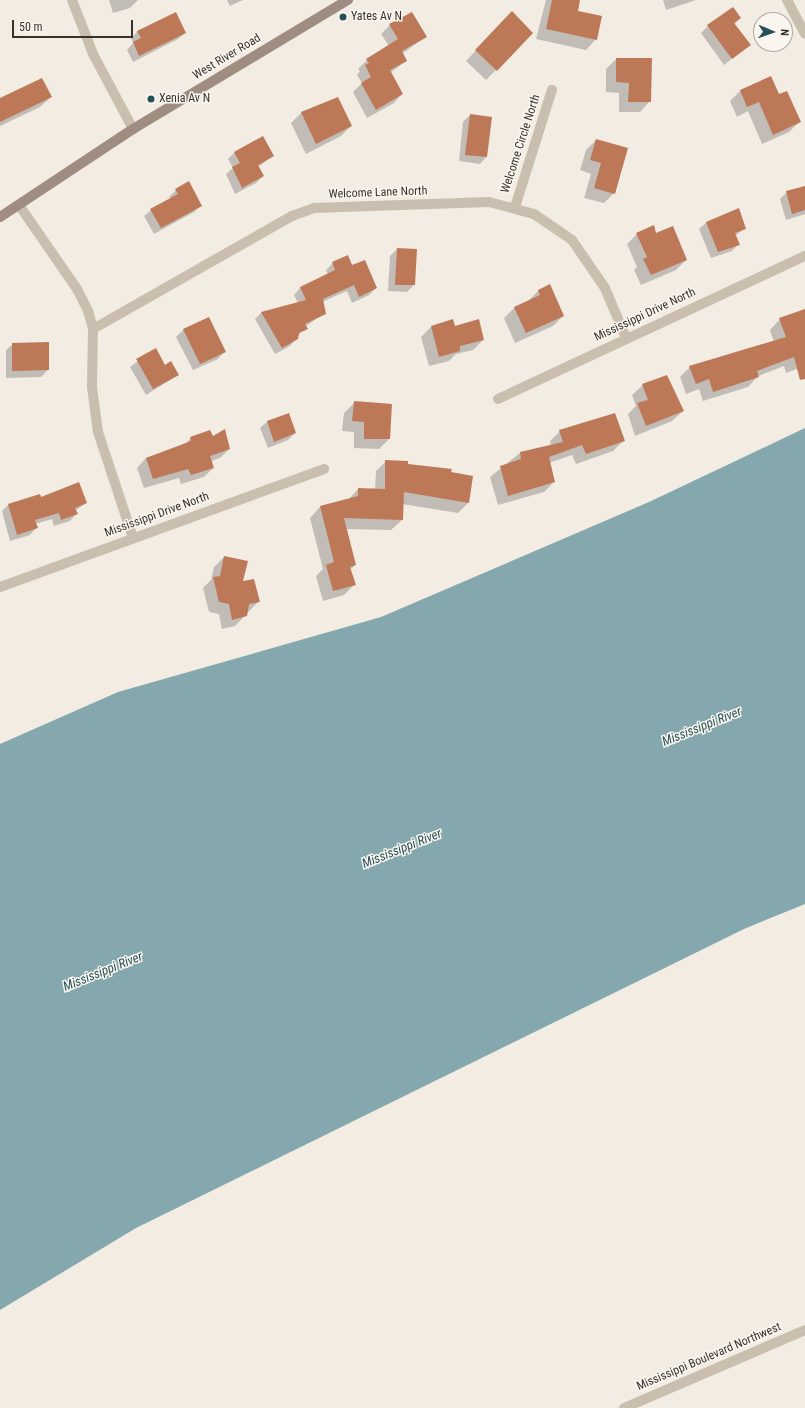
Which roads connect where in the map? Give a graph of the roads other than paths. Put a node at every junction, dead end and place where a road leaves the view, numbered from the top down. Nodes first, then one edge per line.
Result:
1 (72, 0) edge
2 (348, 0) edge
3 (786, 0) edge
4 (805, 34) edge
5 (552, 90) dead end
6 (133, 129) junction
7 (19, 205) junction
8 (515, 207) junction
9 (0, 217) edge
10 (805, 256) edge
11 (93, 328) junction
12 (626, 338) junction
13 (498, 399) dead end
14 (324, 469) dead end
15 (133, 538) junction
16 (0, 588) edge
17 (805, 1330) edge
18 (624, 1408) edge

1 - 6 street
2 - 6 main road, West River Road
3 - 4 street
5 - 8 street, Welcome Circle North
6 - 7 main road, West River Road
7 - 9 main road, West River Road
7 - 11 street
8 - 11 street, Welcome Lane North
8 - 12 street, Welcome Lane North
10 - 12 street, Mississippi Drive North
11 - 15 street
12 - 13 street, Mississippi Drive North
14 - 15 street, Mississippi Drive North
15 - 16 street, Mississippi Drive North
17 - 18 street, Mississippi Boulevard Northwest

